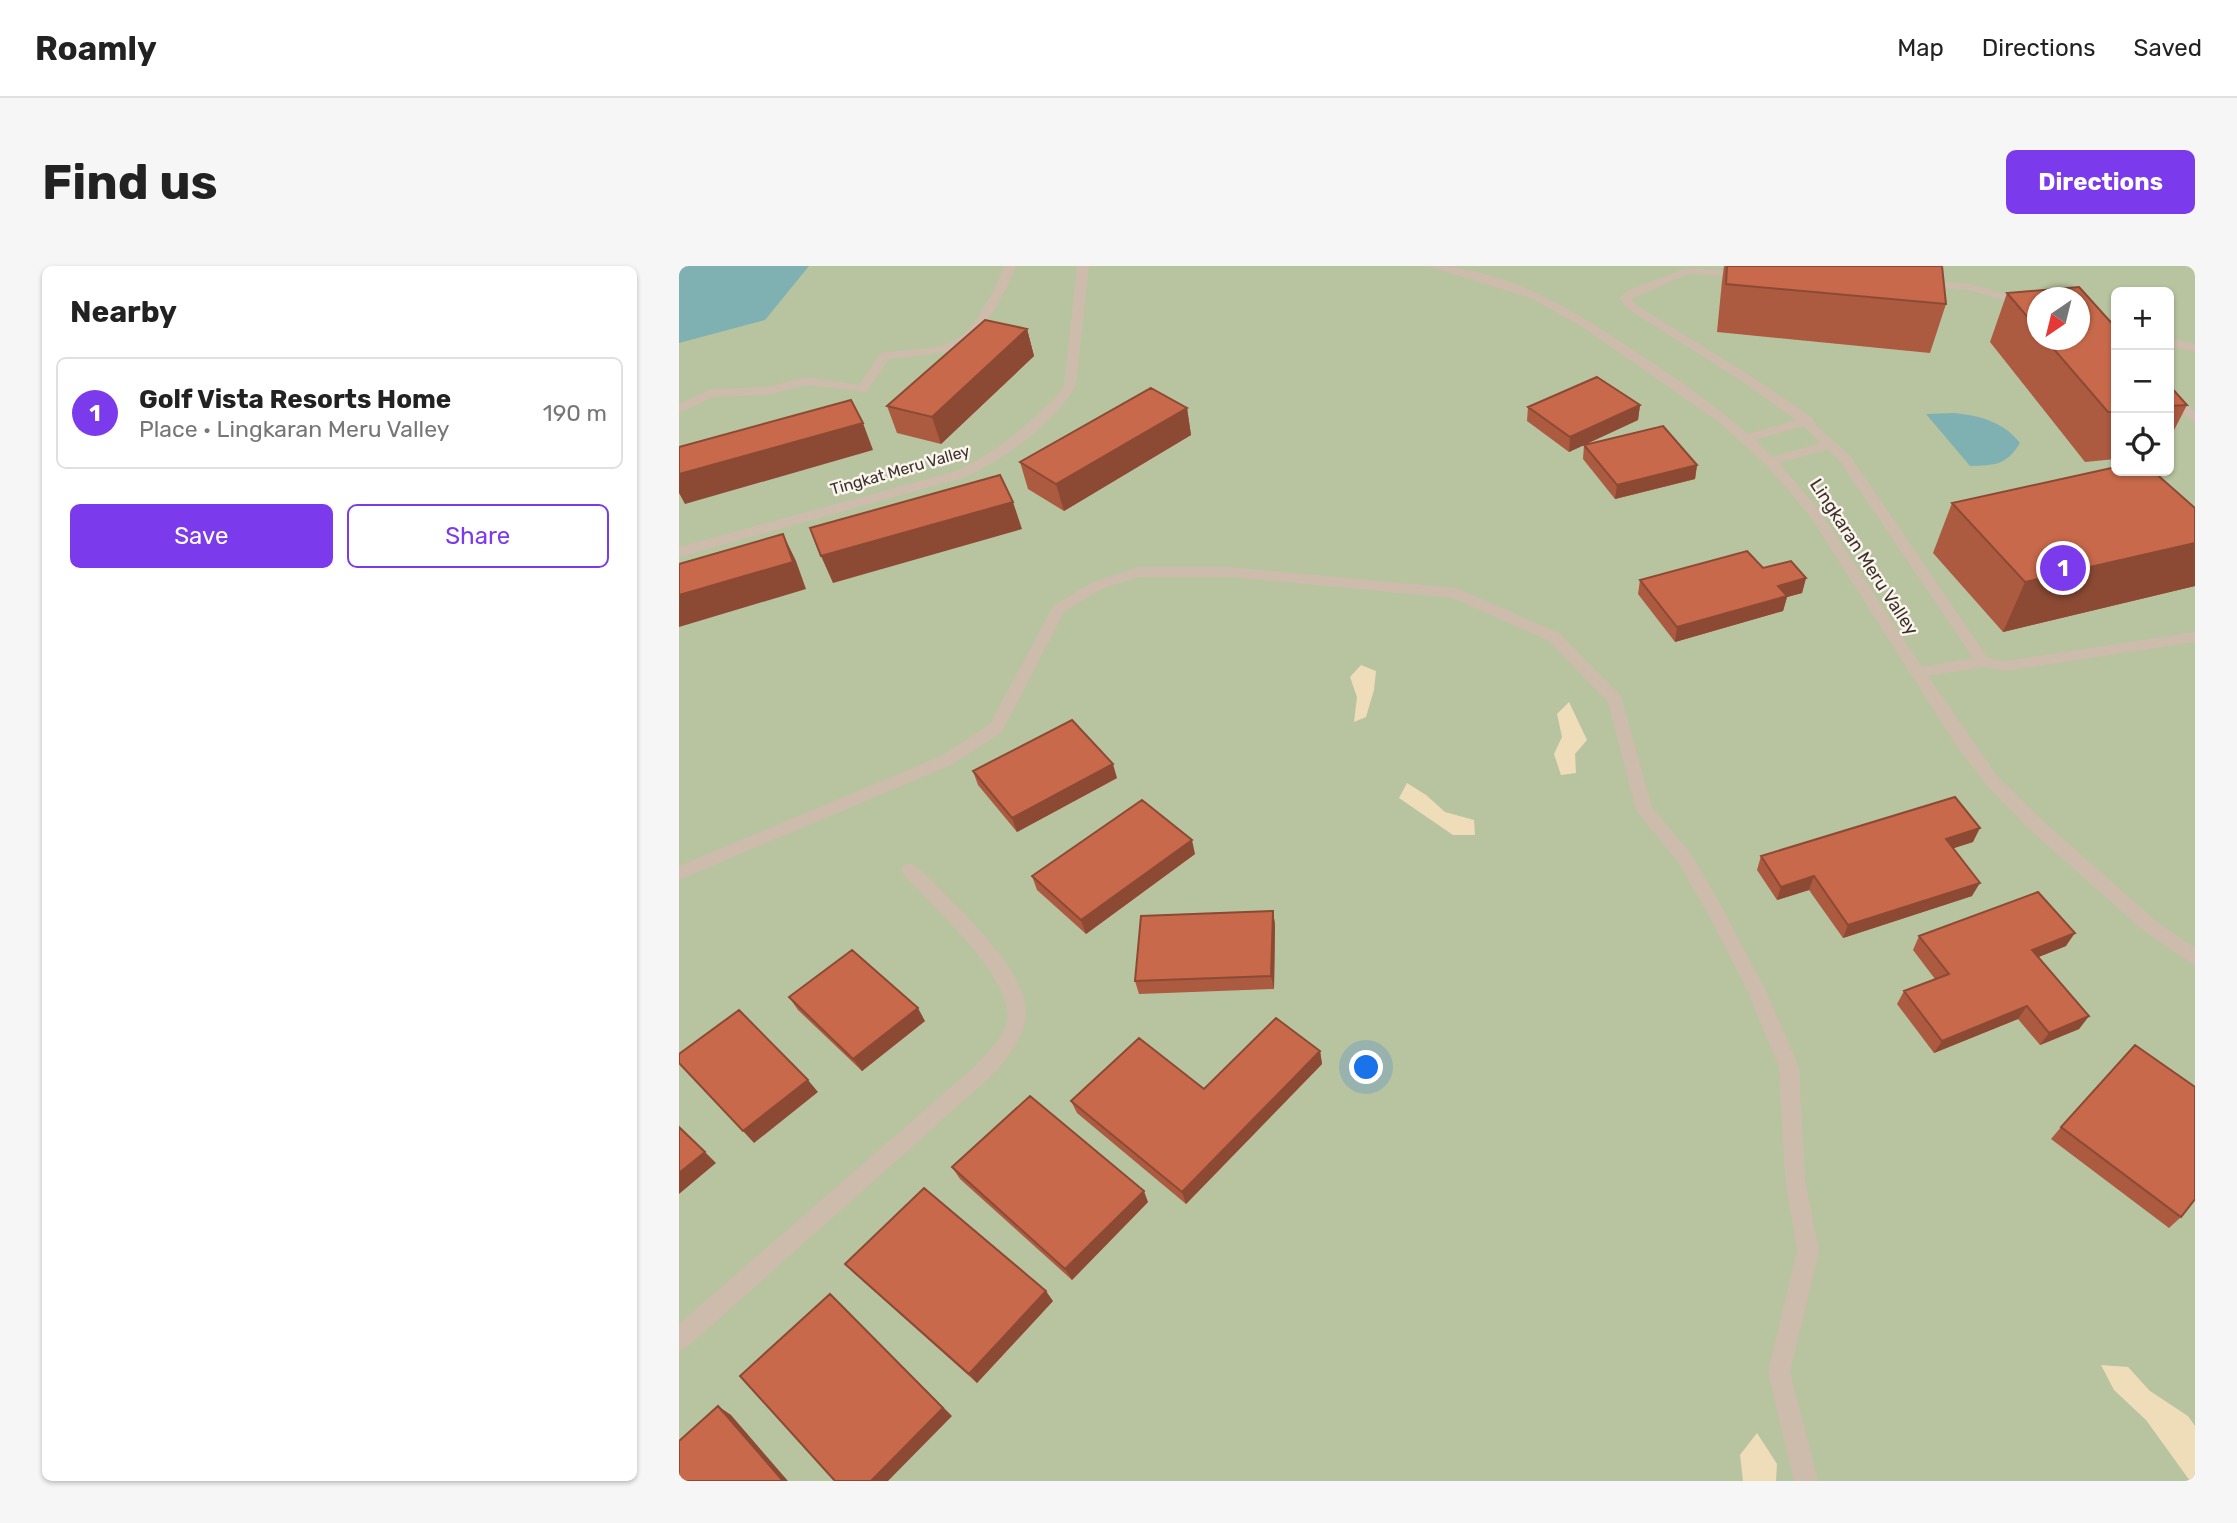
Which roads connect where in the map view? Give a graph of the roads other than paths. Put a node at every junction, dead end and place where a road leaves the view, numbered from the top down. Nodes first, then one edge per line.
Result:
1 (1010, 266) edge
2 (1083, 266) edge
3 (1433, 266) edge
4 (1755, 274) edge
5 (1902, 283) edge
6 (2027, 304) edge
7 (2190, 347) edge
8 (2195, 355) edge
9 (2174, 399) edge
10 (679, 409) edge
11 (2195, 419) edge
12 (1808, 421) junction
13 (1747, 438) junction
14 (1832, 444) junction
15 (1771, 461) junction
16 (679, 552) edge
17 (2195, 637) edge
18 (1983, 662) junction
19 (1917, 673) junction
20 (910, 870) dead end
21 (679, 873) edge
22 (2195, 958) edge
23 (679, 1339) edge
24 (1807, 1481) edge

1 - 10 street
2 - 16 street, Tingkat Meru Valley
3 - 13 street, Lingkaran Meru Valley
4 - 12 street
5 - 6 street
7 - 8 street
9 - 11 street
12 - 13 street
12 - 14 street
13 - 15 street, Lingkaran Meru Valley
14 - 15 street
14 - 18 street
15 - 19 street, Lingkaran Meru Valley
17 - 18 street
18 - 19 street
19 - 22 street, Lingkaran Meru Valley
20 - 23 street
21 - 24 street

